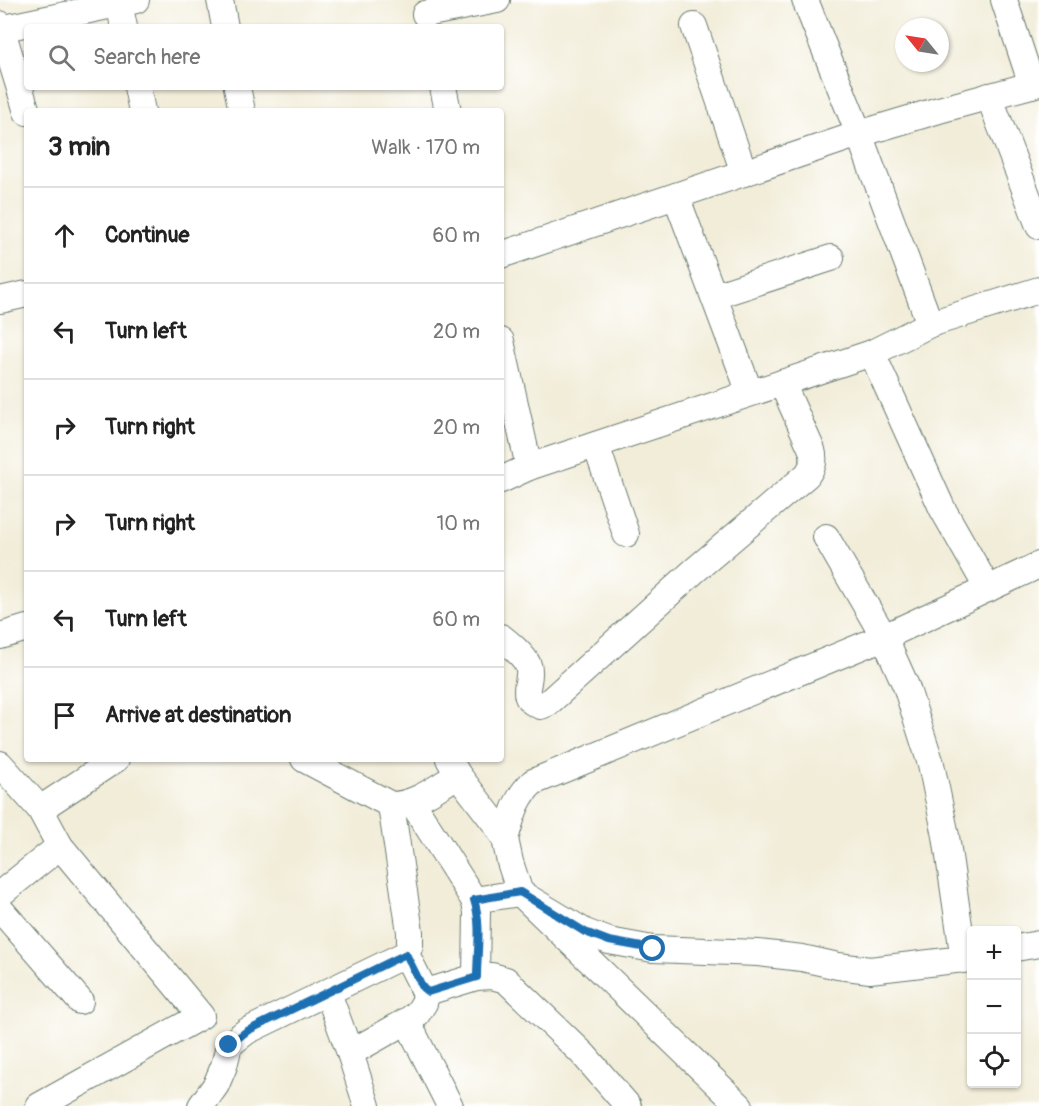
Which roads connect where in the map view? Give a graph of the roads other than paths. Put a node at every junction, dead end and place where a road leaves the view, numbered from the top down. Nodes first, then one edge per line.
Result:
1 (220, 0) edge
2 (497, 0) edge
3 (805, 0) edge
4 (1004, 0) edge
5 (126, 10) edge
6 (425, 14) edge
7 (224, 24) edge
8 (694, 26) dead end
9 (1, 27) edge
10 (1036, 84) edge
11 (138, 90) edge
12 (238, 90) edge
13 (443, 90) edge
14 (989, 96) junction
15 (26, 108) edge
16 (141, 108) edge
17 (241, 108) edge
18 (447, 108) edge
19 (860, 134) junction
20 (744, 173) junction
21 (676, 196) junction
22 (1039, 226) edge
23 (504, 254) edge
24 (831, 258) dead end
25 (1039, 290) edge
26 (24, 295) edge
27 (714, 296) junction
28 (0, 300) edge
29 (930, 324) junction
30 (872, 353) junction
31 (504, 367) edge
32 (782, 383) junction
33 (506, 385) edge
34 (750, 393) junction
35 (596, 445) junction
36 (529, 467) junction
37 (504, 479) edge
38 (626, 534) dead end
39 (826, 537) dead end
40 (1039, 565) edge
41 (988, 589) junction
42 (24, 629) edge
43 (0, 636) edge
44 (884, 637) junction
45 (504, 640) edge
46 (111, 762) edge
47 (311, 762) edge
48 (0, 764) edge
49 (453, 767) edge
50 (401, 803) junction
51 (40, 809) junction
52 (505, 839) junction
53 (60, 846) junction
54 (520, 892) junction
55 (0, 894) edge
56 (474, 900) junction
57 (0, 909) edge
58 (1039, 944) edge
59 (1021, 947) edge
60 (967, 953) edge
61 (406, 954) junction
62 (967, 959) edge
63 (477, 977) junction
64 (428, 992) junction
65 (328, 993) junction
66 (80, 1001) dead end
67 (201, 1016) junction
68 (407, 1021) junction
69 (229, 1045) junction
70 (350, 1053) junction
71 (39, 1106) edge
72 (201, 1106) edge
73 (367, 1106) edge
74 (450, 1106) edge
75 (628, 1106) edge
76 (740, 1106) edge

1 - 7 street
2 - 6 street
3 - 19 street
4 - 10 street
5 - 9 street
8 - 20 street
9 - 15 street
10 - 14 street
11 - 16 street
12 - 17 street
13 - 18 street
14 - 19 street
14 - 22 street
19 - 20 street
19 - 29 street
20 - 21 street
21 - 23 street
21 - 27 street
24 - 27 street
25 - 29 street
26 - 28 street
27 - 34 street
29 - 30 street
30 - 32 street
30 - 41 street
31 - 33 street
32 - 34 street
32 - 45 street
33 - 36 street
34 - 35 street
35 - 36 street
35 - 38 street
36 - 37 street
39 - 44 street
40 - 41 street
41 - 44 street
42 - 43 street
44 - 52 street
44 - 60 street
46 - 51 street
47 - 50 street
48 - 51 street
49 - 50 street
49 - 52 street
50 - 56 street
50 - 61 street
51 - 53 street
52 - 54 street
53 - 55 street
53 - 67 street
54 - 56 street
54 - 62 street
54 - 76 street
56 - 63 street
57 - 66 street
58 - 59 street
61 - 64 street
61 - 65 street
63 - 64 street
63 - 75 street
64 - 68 street
65 - 69 street
65 - 70 street
67 - 69 street
67 - 71 street
68 - 70 street
68 - 74 street
69 - 72 street
70 - 73 street

